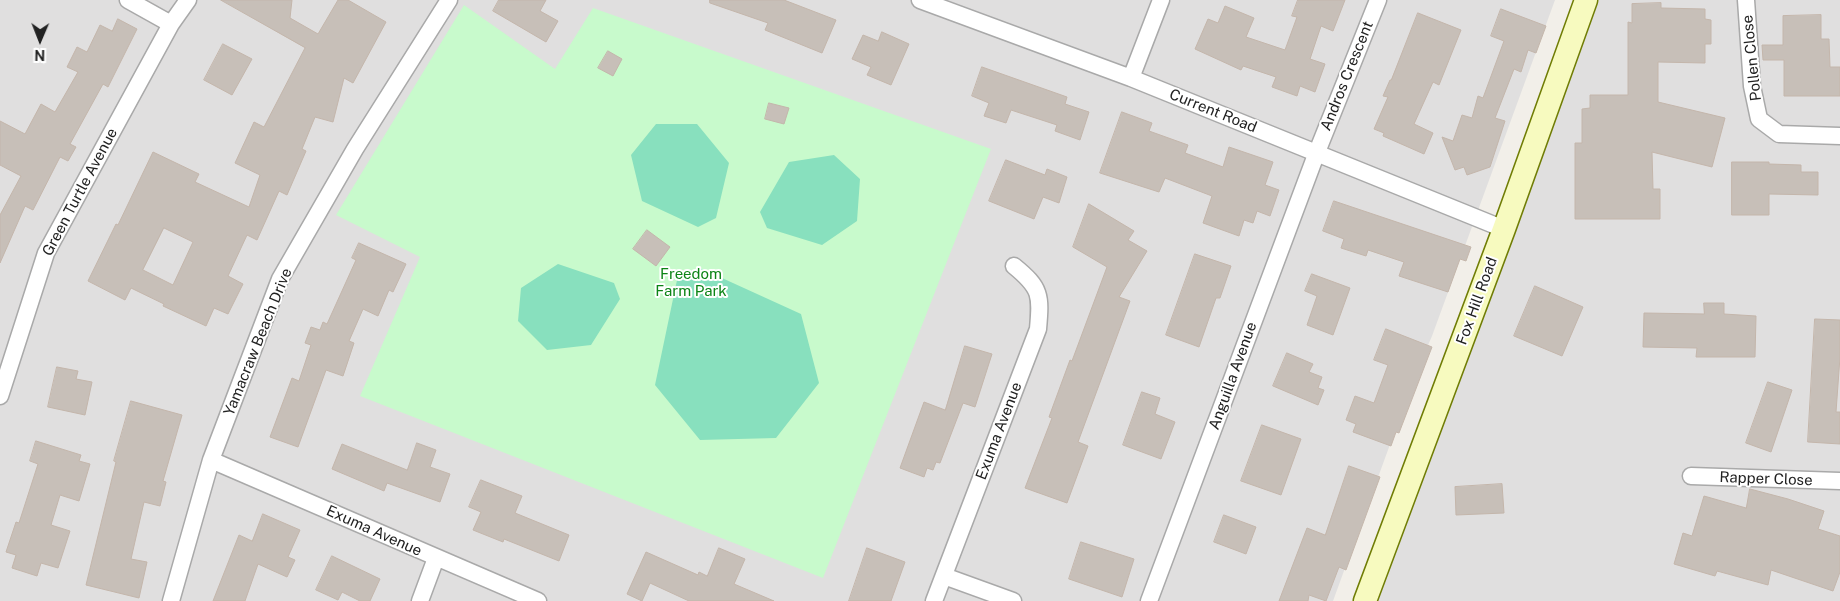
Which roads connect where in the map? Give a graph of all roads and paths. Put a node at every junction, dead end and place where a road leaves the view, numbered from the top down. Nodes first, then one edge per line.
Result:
1 (128, 0) edge
2 (188, 0) edge
3 (449, 0) edge
4 (920, 0) edge
5 (1161, 0) edge
6 (1378, 0) edge
7 (1586, 0) edge
8 (1746, 0) edge
9 (171, 24) junction
10 (1131, 78) junction
11 (1840, 136) edge
12 (1316, 152) junction
13 (1504, 228) junction
14 (1014, 266) dead end
15 (0, 396) edge
16 (211, 460) junction
17 (1691, 476) dead end
18 (1840, 481) edge
19 (436, 558) junction
20 (944, 576) junction
21 (171, 601) edge
22 (420, 601) edge
23 (538, 601) edge
24 (934, 601) edge
25 (1013, 601) edge
26 (1149, 601) edge
27 (1365, 601) edge

1 - 9 street
2 - 9 street, Green Turtle Avenue
3 - 16 street, Yamacraw Beach Drive
4 - 10 street, Current Road
5 - 10 street
6 - 12 street, Andros Crescent
7 - 13 main road, Fox Hill Road
8 - 11 street, Pollen Close
9 - 15 street, Green Turtle Avenue
10 - 12 street, Current Road
12 - 13 street, Current Road
12 - 26 street, Anguilla Avenue
13 - 27 main road, Fox Hill Road
14 - 20 street, Exuma Avenue
16 - 19 street, Exuma Avenue
16 - 21 street, Yamacraw Beach Drive
17 - 18 street, Rapper Close
19 - 22 street
19 - 23 street, Exuma Avenue
20 - 24 street, Exuma Avenue
20 - 25 street

